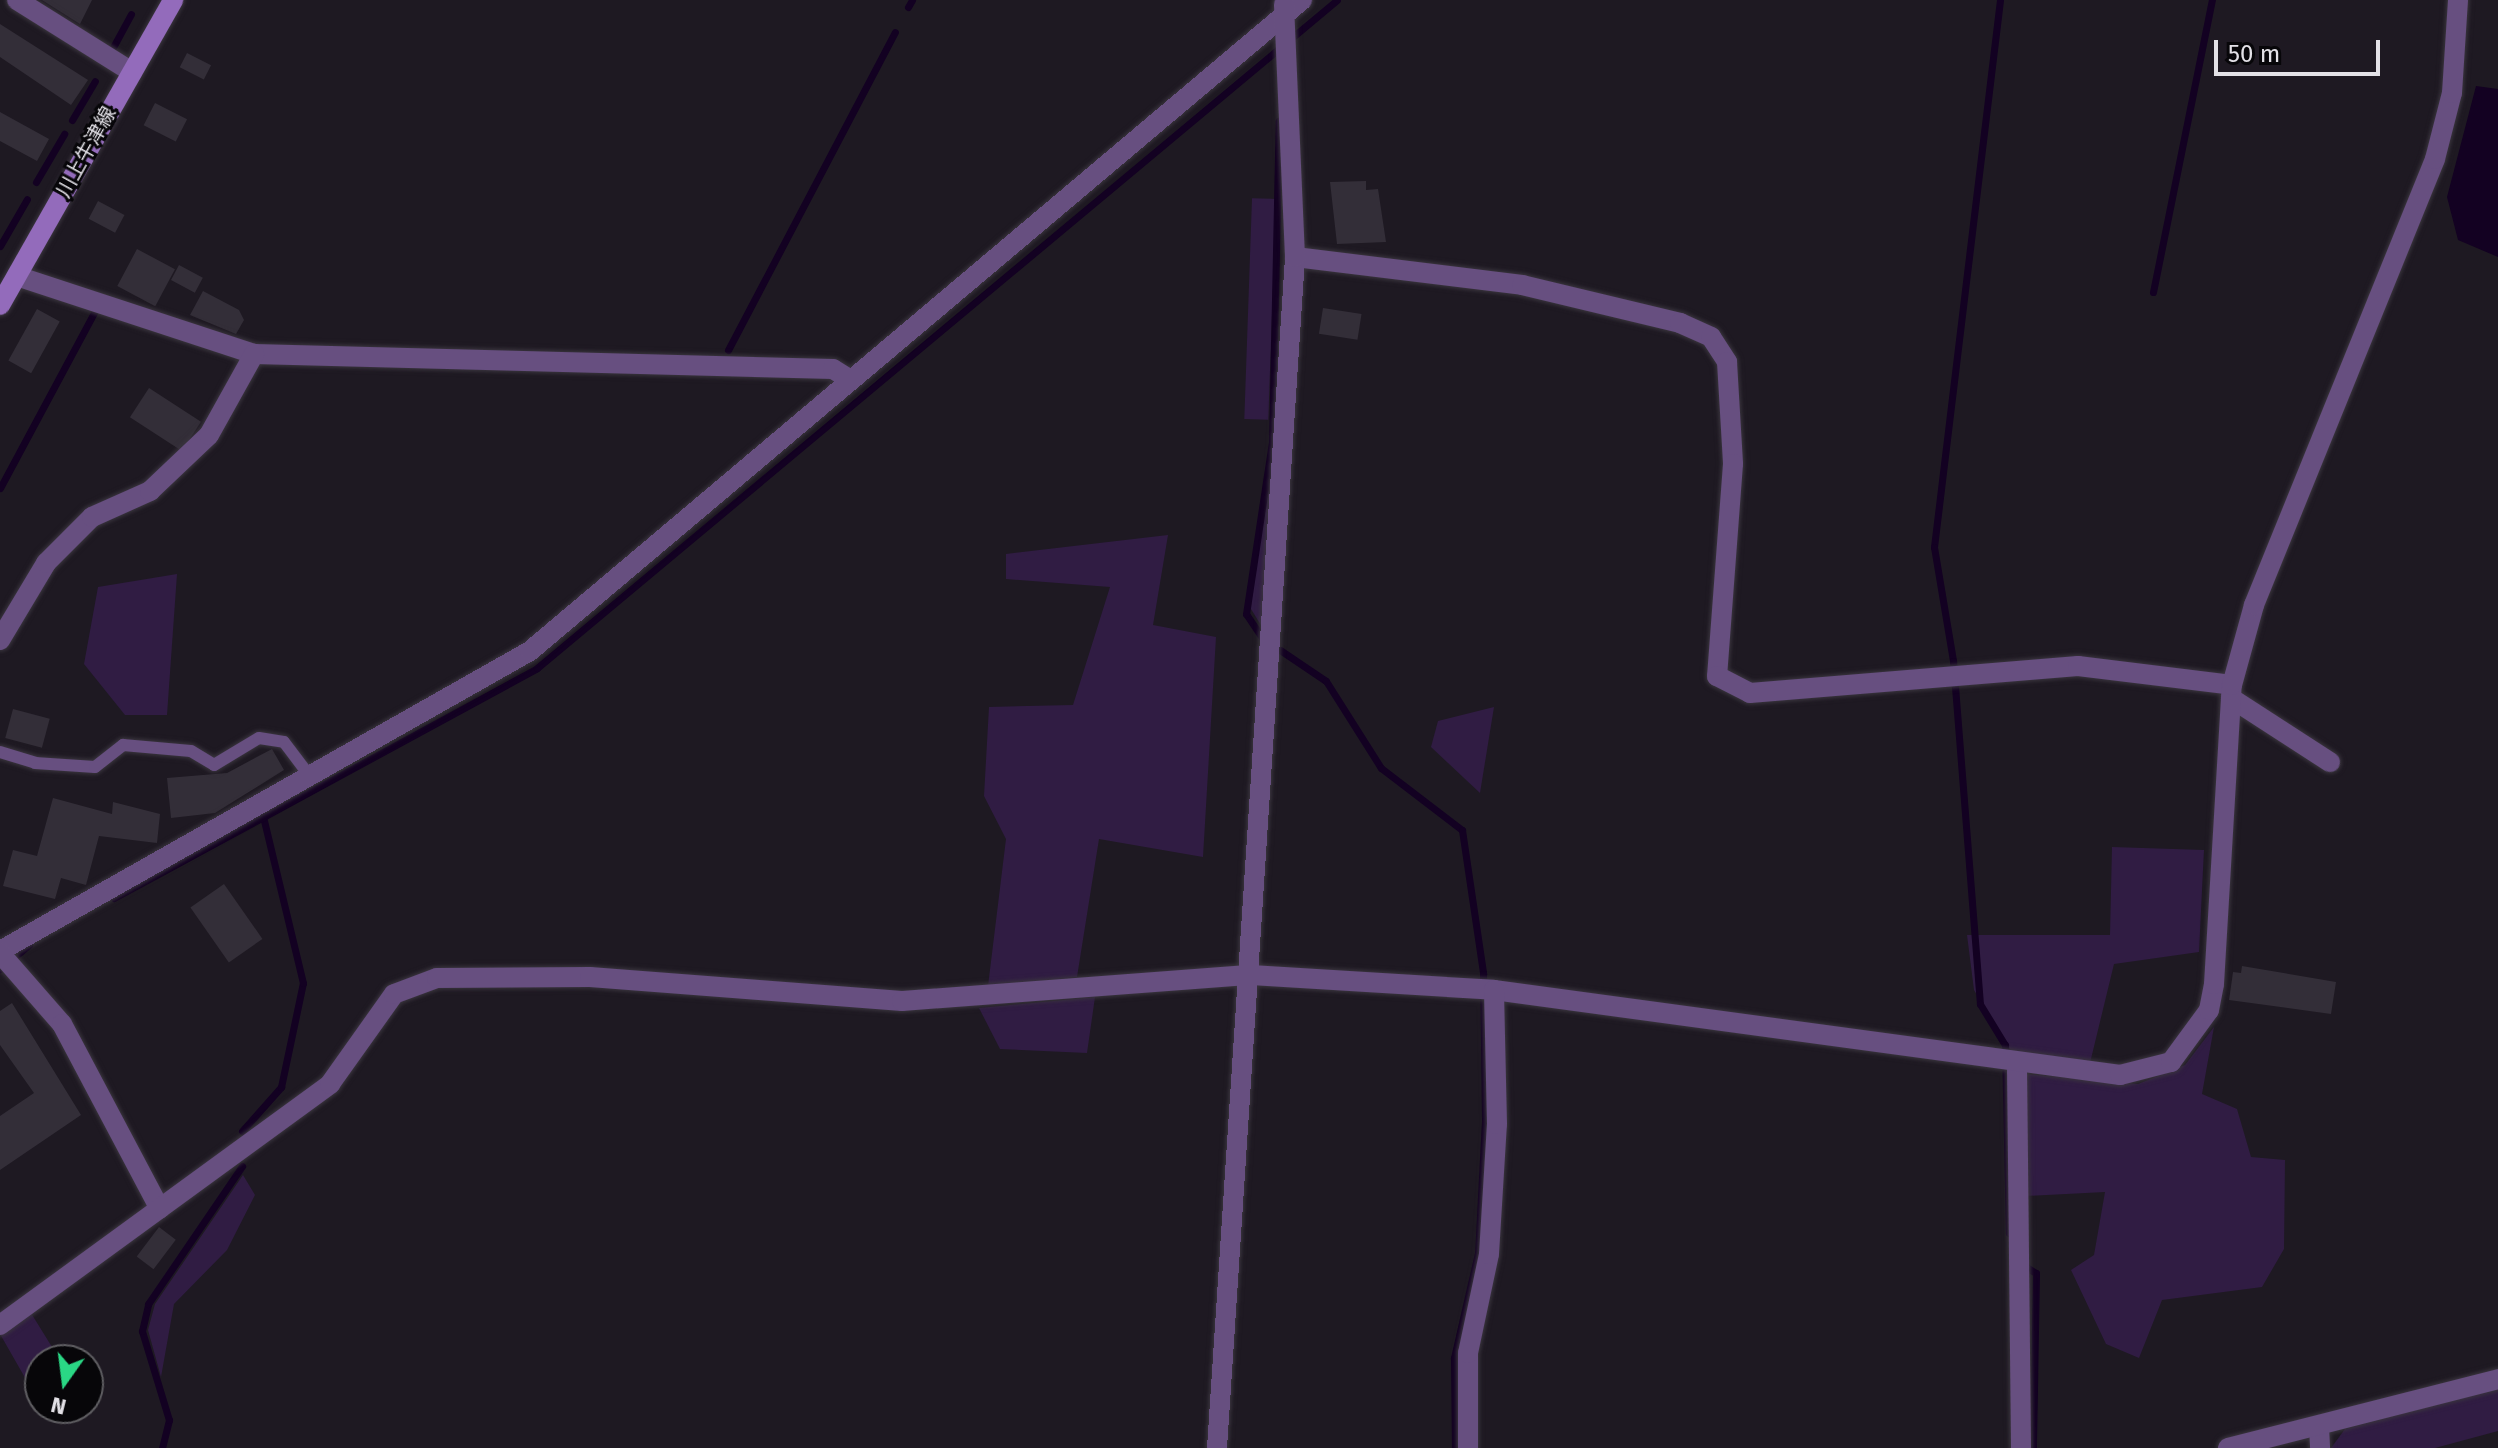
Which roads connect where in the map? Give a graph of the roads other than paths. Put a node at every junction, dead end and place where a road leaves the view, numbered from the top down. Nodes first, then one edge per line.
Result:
1 (17, 0) edge
2 (173, 0) edge
3 (1302, 0) edge
4 (2458, 0) edge
5 (1284, 6) edge
6 (132, 72) junction
7 (1295, 257) junction
8 (17, 276) junction
9 (0, 305) edge
10 (254, 354) junction
11 (849, 379) junction
12 (0, 640) edge
13 (2231, 691) junction
14 (0, 752) edge
15 (2330, 762) dead end
16 (308, 774) junction
17 (0, 952) edge
18 (1251, 975) junction
19 (1484, 989) junction
20 (2017, 1065) junction
21 (160, 1209) junction
22 (0, 1325) edge
23 (2498, 1379) edge
24 (2319, 1438) edge
25 (1217, 1448) edge
26 (1468, 1448) edge
27 (2021, 1448) edge
28 (2228, 1448) edge

1 - 6 street
2 - 6 main road, 川上牛津線
3 - 5 street
4 - 13 street
5 - 7 street
5 - 11 street
6 - 8 main road, 川上牛津線
7 - 13 street
7 - 18 street
8 - 9 main road, 川上牛津線
8 - 10 street
10 - 11 street
10 - 12 street
11 - 16 street
13 - 15 street
13 - 20 street
14 - 16 lane
16 - 17 street
17 - 21 street
18 - 19 street
18 - 21 street
18 - 25 street
19 - 20 street
19 - 26 street
20 - 27 street
21 - 22 street
23 - 24 street
24 - 28 street

